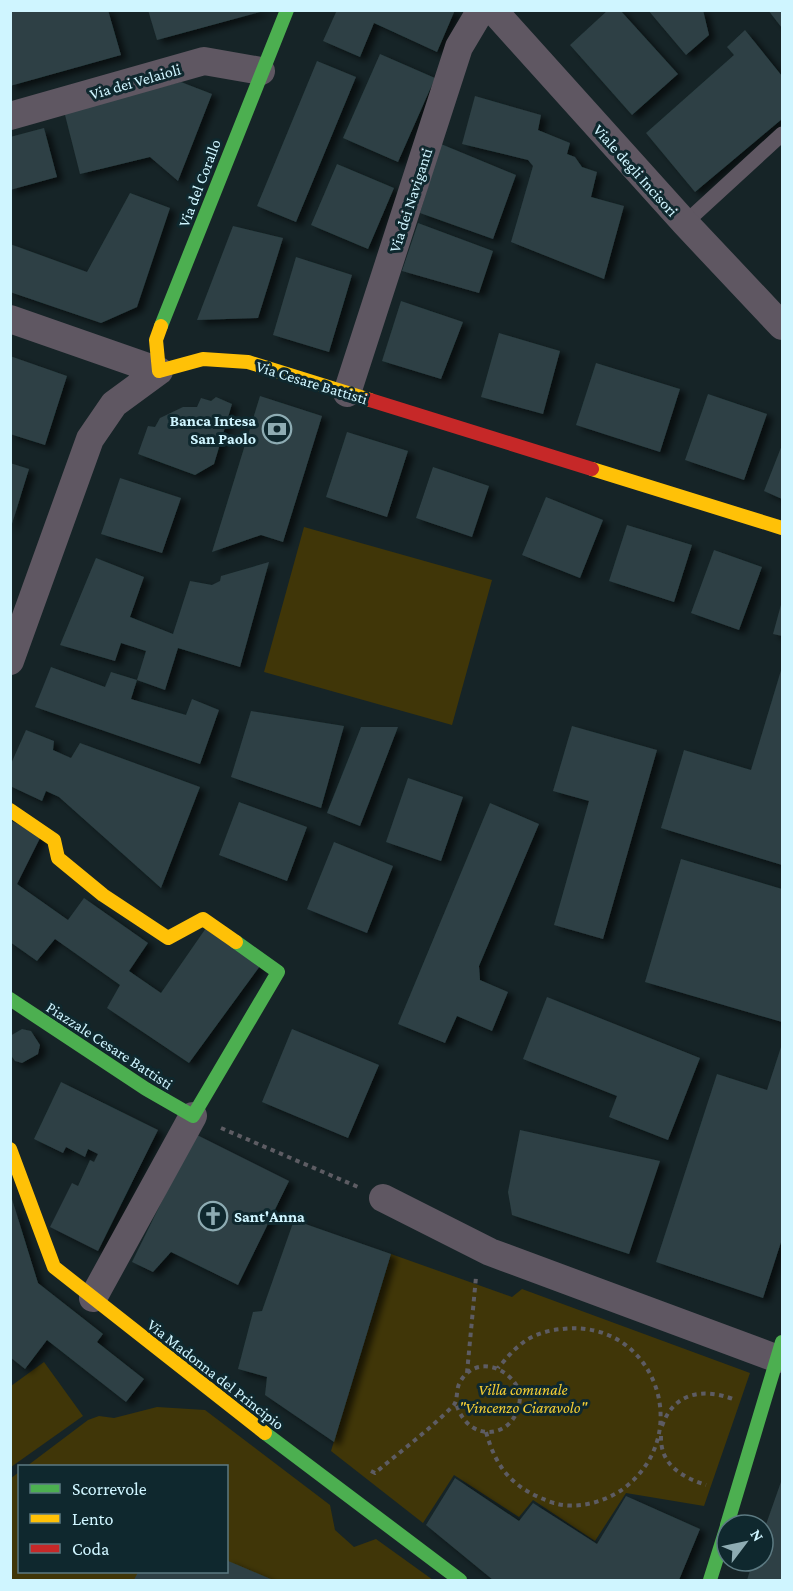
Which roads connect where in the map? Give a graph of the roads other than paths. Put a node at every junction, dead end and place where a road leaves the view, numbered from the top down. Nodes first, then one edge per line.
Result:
1 (287, 10) edge
2 (481, 10) edge
3 (493, 10) edge
4 (261, 71) junction
5 (10, 116) edge
6 (783, 134) edge
7 (685, 223) junction
8 (10, 319) edge
9 (783, 326) edge
10 (159, 370) junction
11 (347, 393) junction
12 (783, 528) edge
13 (10, 662) edge
14 (10, 810) edge
15 (10, 999) edge
16 (193, 1116) junction
17 (10, 1149) edge
18 (383, 1198) road end
19 (93, 1298) junction
20 (780, 1351) edge
21 (731, 1513) edge
22 (715, 1565) edge
23 (460, 1581) edge
24 (710, 1581) edge

1 - 4 street, Via del Corallo
2 - 11 street, Via dei Naviganti
3 - 7 street, Viale degli Incisori
4 - 5 street, Via dei Velaioli
4 - 10 street, Via del Corallo
6 - 7 lane
7 - 9 street, Viale degli Incisori
8 - 10 street
10 - 11 street, Via Cesare Battisti
10 - 13 street, Via Cesare Battisti
11 - 12 street, Via Cesare Battisti
14 - 16 street
15 - 16 street, Piazzale Cesare Battisti
16 - 19 street
17 - 19 street, Via Madonna del Principio
18 - 20 street
19 - 23 street, Via Madonna del Principio
20 - 21 street
22 - 24 street

